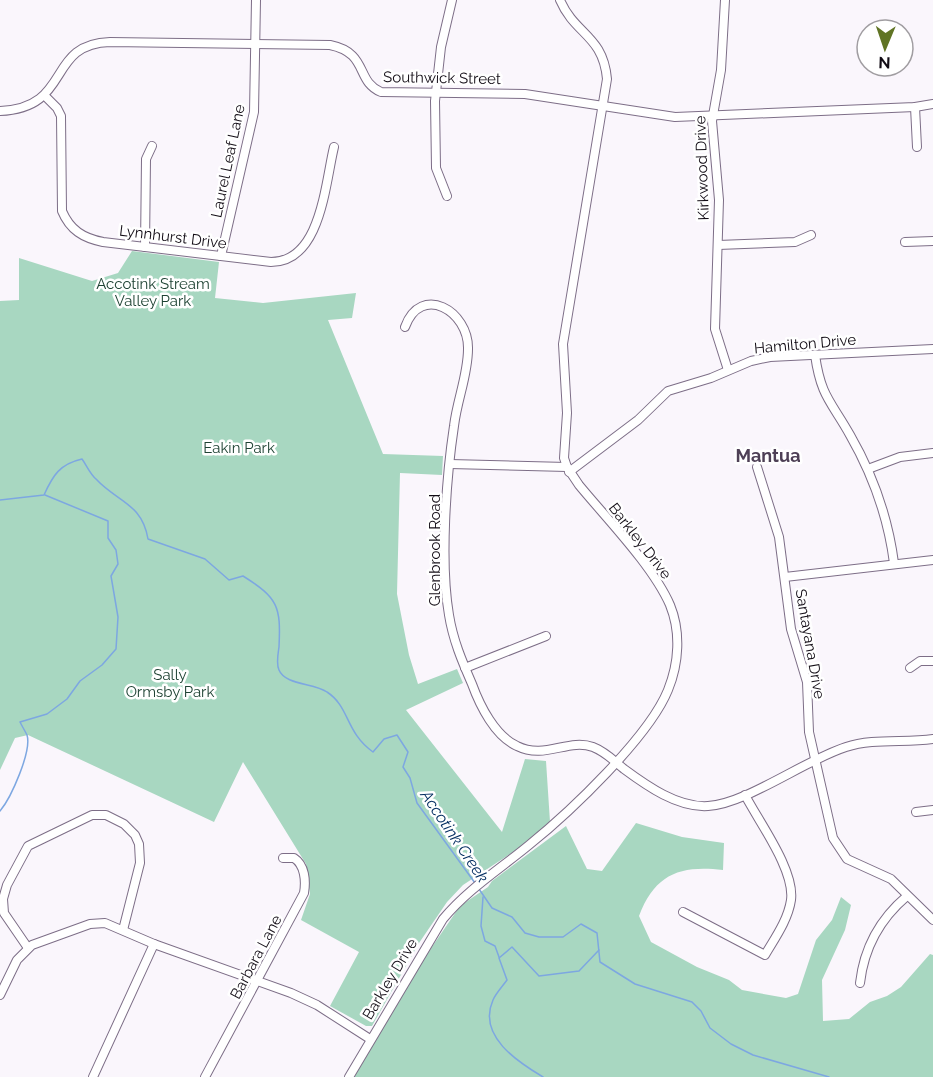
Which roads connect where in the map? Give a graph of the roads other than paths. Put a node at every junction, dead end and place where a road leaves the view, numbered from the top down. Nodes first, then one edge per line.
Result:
1 (256, 0) edge
2 (452, 0) edge
3 (560, 0) edge
4 (724, 0) edge
5 (255, 44) junction
6 (436, 93) junction
7 (45, 96) junction
8 (933, 104) edge
9 (603, 106) junction
10 (915, 108) junction
11 (0, 111) edge
12 (712, 115) junction
13 (152, 146) dead end
14 (334, 147) dead end
15 (917, 147) dead end
16 (447, 196) dead end
17 (811, 236) dead end
18 (933, 240) edge
19 (905, 242) dead end
20 (718, 245) junction
21 (145, 247) junction
22 (221, 256) junction
23 (405, 327) dead end
24 (933, 349) edge
25 (815, 355) junction
26 (728, 370) junction
27 (933, 453) edge
28 (450, 464) junction
29 (757, 467) dead end
30 (568, 469) junction
31 (868, 469) junction
32 (933, 560) edge
33 (894, 563) junction
34 (785, 577) junction
35 (546, 636) dead end
36 (933, 661) edge
37 (465, 668) junction
38 (910, 668) dead end
39 (933, 739) edge
40 (814, 760) junction
41 (615, 762) junction
42 (745, 795) junction
43 (933, 810) edge
44 (916, 812) dead end
45 (283, 858) dead end
46 (907, 896) junction
47 (683, 912) dead end
48 (933, 920) edge
49 (123, 930) junction
50 (154, 944) junction
51 (28, 948) junction
52 (258, 981) junction
53 (860, 983) dead end
54 (0, 995) edge
55 (370, 1038) junction
56 (93, 1077) edge
57 (205, 1077) edge
58 (349, 1077) edge

1 - 5 street, Laurel Leaf Lane
2 - 6 street
3 - 9 street
4 - 12 street, Kirkwood Drive
5 - 6 street, Southwick Street
5 - 7 street, Southwick Street
5 - 22 street, Laurel Leaf Lane
6 - 9 street, Southwick Street
6 - 16 street
7 - 11 street
7 - 21 street, Lynnhurst Drive
8 - 10 street, Southwick Street
9 - 12 street, Southwick Street
9 - 30 street
10 - 12 street, Southwick Street
10 - 15 street
12 - 20 street, Kirkwood Drive
13 - 21 street
14 - 22 street, Lynnhurst Drive
17 - 20 street
18 - 19 street
20 - 26 street, Kirkwood Drive
21 - 22 street, Lynnhurst Drive
23 - 28 street, Glenbrook Road
24 - 25 street, Hamilton Drive
25 - 26 street, Hamilton Drive
25 - 31 street
26 - 30 street, Hamilton Drive
27 - 31 street
28 - 30 street
28 - 37 street, Glenbrook Road
29 - 34 street, Santayana Drive
30 - 41 street, Barkley Drive
31 - 33 street
32 - 33 street
33 - 34 street
34 - 40 street, Santayana Drive
35 - 37 street
36 - 38 street
37 - 41 street, Glenbrook Road
39 - 40 street, Glenbrook Road
40 - 42 street, Glenbrook Road
40 - 46 street, Santayana Drive
41 - 42 street, Glenbrook Road
41 - 55 street, Barkley Drive
42 - 47 street
43 - 44 street
45 - 52 street, Barbara Lane
46 - 48 street, Santayana Drive
46 - 53 street
49 - 50 street
49 - 51 street
49 - 51 street
50 - 52 street
50 - 56 street
51 - 54 street
52 - 55 street
52 - 57 street, Barbara Lane
55 - 58 street, Barkley Drive

